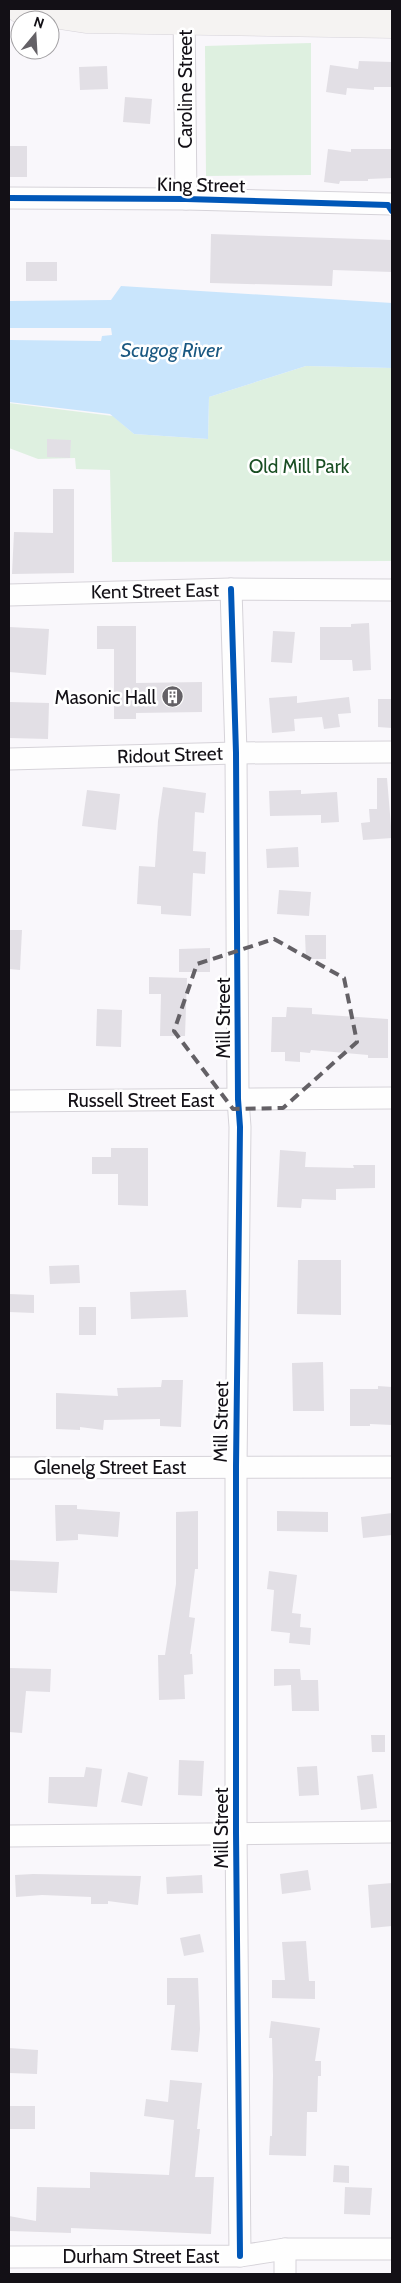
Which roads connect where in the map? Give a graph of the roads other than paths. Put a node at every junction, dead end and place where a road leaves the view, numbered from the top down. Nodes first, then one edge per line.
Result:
1 (20, 9) edge
2 (184, 15) edge
3 (392, 24) edge
4 (9, 198) edge
5 (186, 199) junction
6 (392, 204) edge
7 (231, 589) junction
8 (392, 590) edge
9 (9, 595) edge
10 (392, 752) edge
11 (236, 753) junction
12 (9, 759) edge
13 (392, 1098) edge
14 (238, 1099) junction
15 (9, 1101) edge
16 (236, 1467) junction
17 (392, 1467) edge
18 (9, 1468) edge
19 (236, 1832) junction
20 (392, 1832) edge
21 (9, 1836) edge
22 (285, 2249) junction
23 (392, 2249) edge
24 (240, 2256) junction
25 (9, 2257) edge
26 (285, 2274) edge

1 - 2 main road
2 - 3 main road
2 - 5 street, Caroline Street
4 - 5 street, King Street
5 - 6 street, King Street
7 - 8 street, Kent Street East
7 - 9 street, Kent Street East
7 - 11 street, Mill Street
10 - 11 street, Ridout Street
11 - 12 street, Ridout Street
11 - 14 street, Mill Street
13 - 14 street, Russell Street East
14 - 15 street, Russell Street East
14 - 16 street, Mill Street
16 - 17 street, Glenelg Street East
16 - 18 street, Glenelg Street East
16 - 19 street, Mill Street
19 - 20 street
19 - 21 street
19 - 24 street, Mill Street
22 - 23 street, Durham Street East
22 - 24 street, Durham Street East
22 - 26 street
24 - 25 street, Durham Street East

